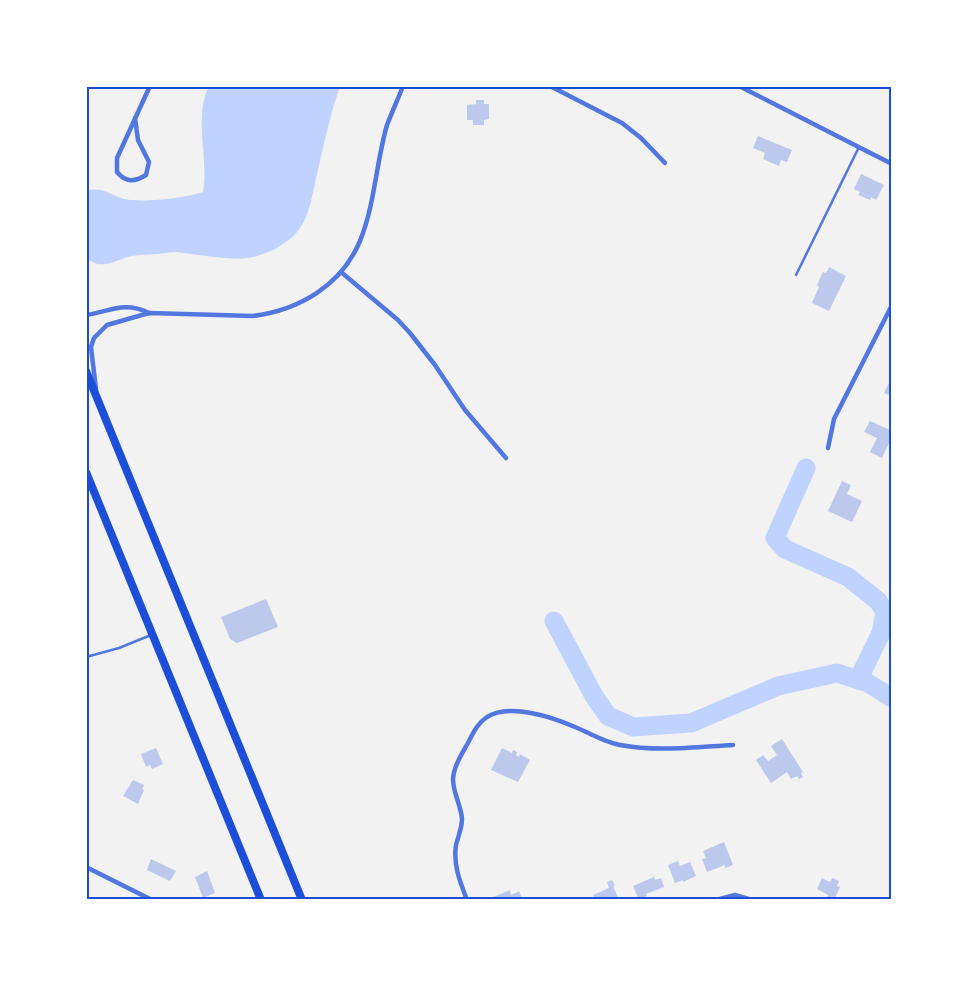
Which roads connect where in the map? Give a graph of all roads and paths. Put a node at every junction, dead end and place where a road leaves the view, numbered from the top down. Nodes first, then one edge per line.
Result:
1 (150, 86) edge
2 (403, 86) edge
3 (550, 86) edge
4 (739, 86) edge
5 (135, 118) junction
6 (859, 147) junction
7 (665, 163) dead end
8 (892, 164) edge
9 (341, 272) junction
10 (796, 275) dead end
11 (892, 305) edge
12 (149, 313) junction
13 (86, 315) edge
14 (86, 372) edge
15 (97, 396) junction
16 (828, 448) dead end
17 (506, 458) dead end
18 (86, 472) edge
19 (152, 634) junction
20 (86, 657) edge
21 (733, 745) dead end
22 (86, 867) edge
23 (152, 900) edge
24 (261, 900) edge
25 (302, 900) edge
26 (467, 900) edge
27 (716, 900) edge
28 (752, 900) edge

1 - 5 street
2 - 9 street
3 - 7 street
4 - 6 street
5 - 5 street
6 - 8 street
6 - 10 lane
9 - 12 street
9 - 17 street
11 - 16 street
12 - 13 street
12 - 15 street
14 - 15 main road
15 - 25 main road
18 - 19 main road
19 - 20 lane
19 - 24 main road
21 - 26 street
22 - 23 street
27 - 28 street

